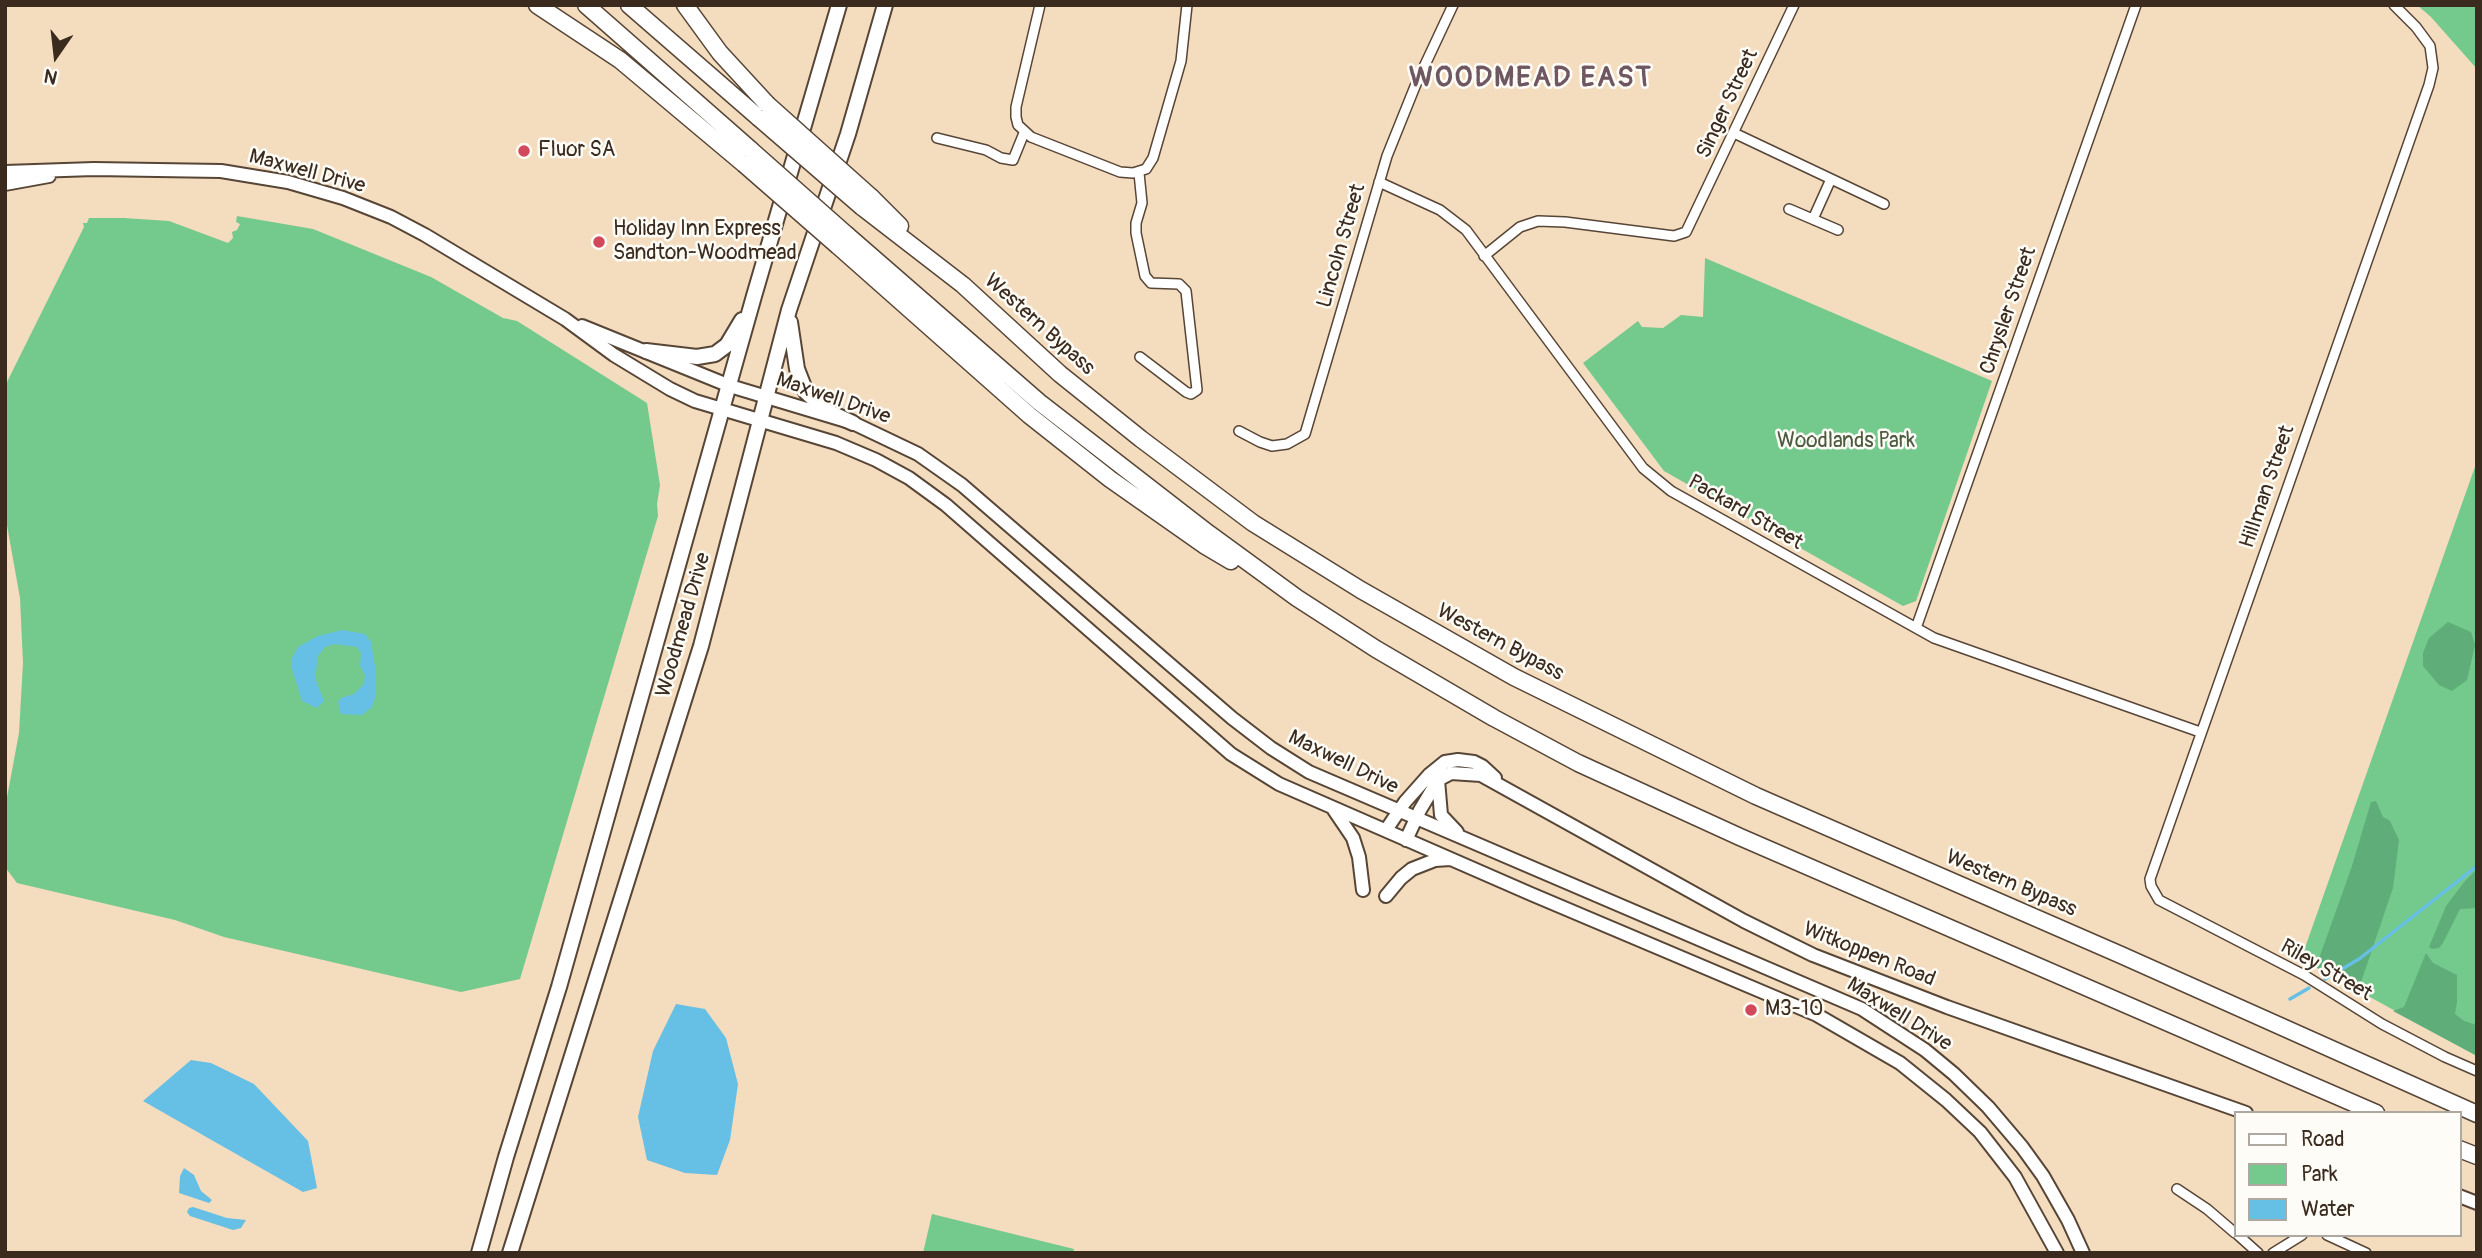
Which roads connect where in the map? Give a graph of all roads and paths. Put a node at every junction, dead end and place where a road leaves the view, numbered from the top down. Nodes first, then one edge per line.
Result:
1 (537, 5) edge
2 (586, 5) edge
3 (629, 5) edge
4 (685, 5) edge
5 (839, 5) edge
6 (885, 5) edge
7 (1040, 5) edge
8 (1187, 5) edge
9 (1453, 5) edge
10 (1794, 5) edge
11 (2136, 5) edge
12 (2394, 5) edge
13 (1021, 129) junction
14 (1734, 133) junction
15 (937, 138) dead end
16 (747, 157) junction
17 (94, 169) junction
18 (5, 172) edge
19 (1139, 173) junction
20 (1831, 179) junction
21 (1379, 182) junction
22 (5, 184) edge
23 (866, 202) junction
24 (1884, 204) dead end
25 (1789, 209) dead end
26 (1814, 219) junction
27 (1838, 230) dead end
28 (1484, 256) junction
29 (754, 296) junction
30 (789, 310) junction
31 (565, 319) junction
32 (646, 351) junction
33 (1140, 357) dead end
34 (730, 386) junction
35 (768, 397) junction
36 (722, 410) junction
37 (761, 422) junction
38 (853, 423) junction
39 (1239, 431) dead end
40 (1916, 628) junction
41 (2200, 732) junction
42 (1438, 780) junction
43 (1500, 785) junction
44 (1333, 808) junction
45 (1398, 811) junction
46 (1416, 819) junction
47 (1386, 830) junction
48 (1465, 839) junction
49 (1406, 840) junction
50 (1454, 859) junction
51 (1363, 890) dead end
52 (1386, 896) dead end
53 (2159, 900) joint
54 (1718, 946) junction
55 (1708, 969) junction
56 (2477, 1071) edge
57 (2240, 1111) edge
58 (2371, 1111) edge
59 (2477, 1114) edge
60 (2177, 1189) dead end
61 (2234, 1232) edge
62 (2240, 1237) edge
63 (2299, 1237) edge
64 (2331, 1237) edge
65 (479, 1253) edge
66 (510, 1253) edge
67 (2057, 1253) edge
68 (2083, 1253) edge
69 (2258, 1253) edge
70 (2273, 1253) edge
71 (2366, 1253) edge

1 - 16 highway
2 - 16 highway
3 - 23 highway, Western Bypass, bridge
4 - 23 highway, bridge
5 - 29 main road, Woodmead Drive
6 - 30 main road, Woodmead Drive
7 - 13 street
8 - 19 street
9 - 21 street, Lincoln Street
10 - 14 street, Singer Street
11 - 40 street, Chrysler Street
12 - 41 street, Hillman Street
13 - 15 street
13 - 19 street
14 - 20 street
14 - 28 street, Singer Street
16 - 58 highway, bridge
17 - 18 main road, Maxwell Drive
17 - 22 main road, Maxwell Drive
17 - 31 main road, Maxwell Drive
19 - 33 street
20 - 24 street
20 - 26 street
21 - 28 street, Packard Street
21 - 39 street, Lincoln Street
23 - 59 highway, Western Bypass
25 - 26 street
26 - 27 street
28 - 40 street, Packard Street
29 - 32 main road
29 - 34 main road, Woodmead Drive
30 - 35 main road, Woodmead Drive
30 - 38 main road
31 - 32 main road, Maxwell Drive
31 - 36 main road, Maxwell Drive
32 - 34 main road, Maxwell Drive
34 - 35 main road, Maxwell Drive
34 - 36 main road, Woodmead Drive
35 - 37 main road, Woodmead Drive
35 - 38 main road, Maxwell Drive
36 - 37 main road, Maxwell Drive
36 - 65 main road, Woodmead Drive
37 - 44 main road, Maxwell Drive
37 - 66 main road, Woodmead Drive
38 - 45 main road, Maxwell Drive
40 - 41 street, Packard Street
41 - 53 street, Hillman Street
42 - 43 main road, Witkoppen Road
42 - 46 main road
42 - 48 main road
43 - 45 main road, Witkoppen Road
43 - 57 main road, Witkoppen Road
44 - 47 main road, Maxwell Drive
44 - 51 main road
45 - 46 main road, Maxwell Drive
45 - 47 main road, Witkoppen Road
46 - 48 main road, Maxwell Drive
46 - 49 main road
47 - 49 main road, Maxwell Drive
48 - 54 main road, Maxwell Drive
49 - 50 main road, Maxwell Drive
50 - 52 main road
50 - 55 main road, Maxwell Drive
53 - 56 street, Riley Street
54 - 55 main road
54 - 68 main road, Maxwell Drive
55 - 67 main road, Maxwell Drive
60 - 61 street
62 - 69 street
63 - 70 street
64 - 71 street

